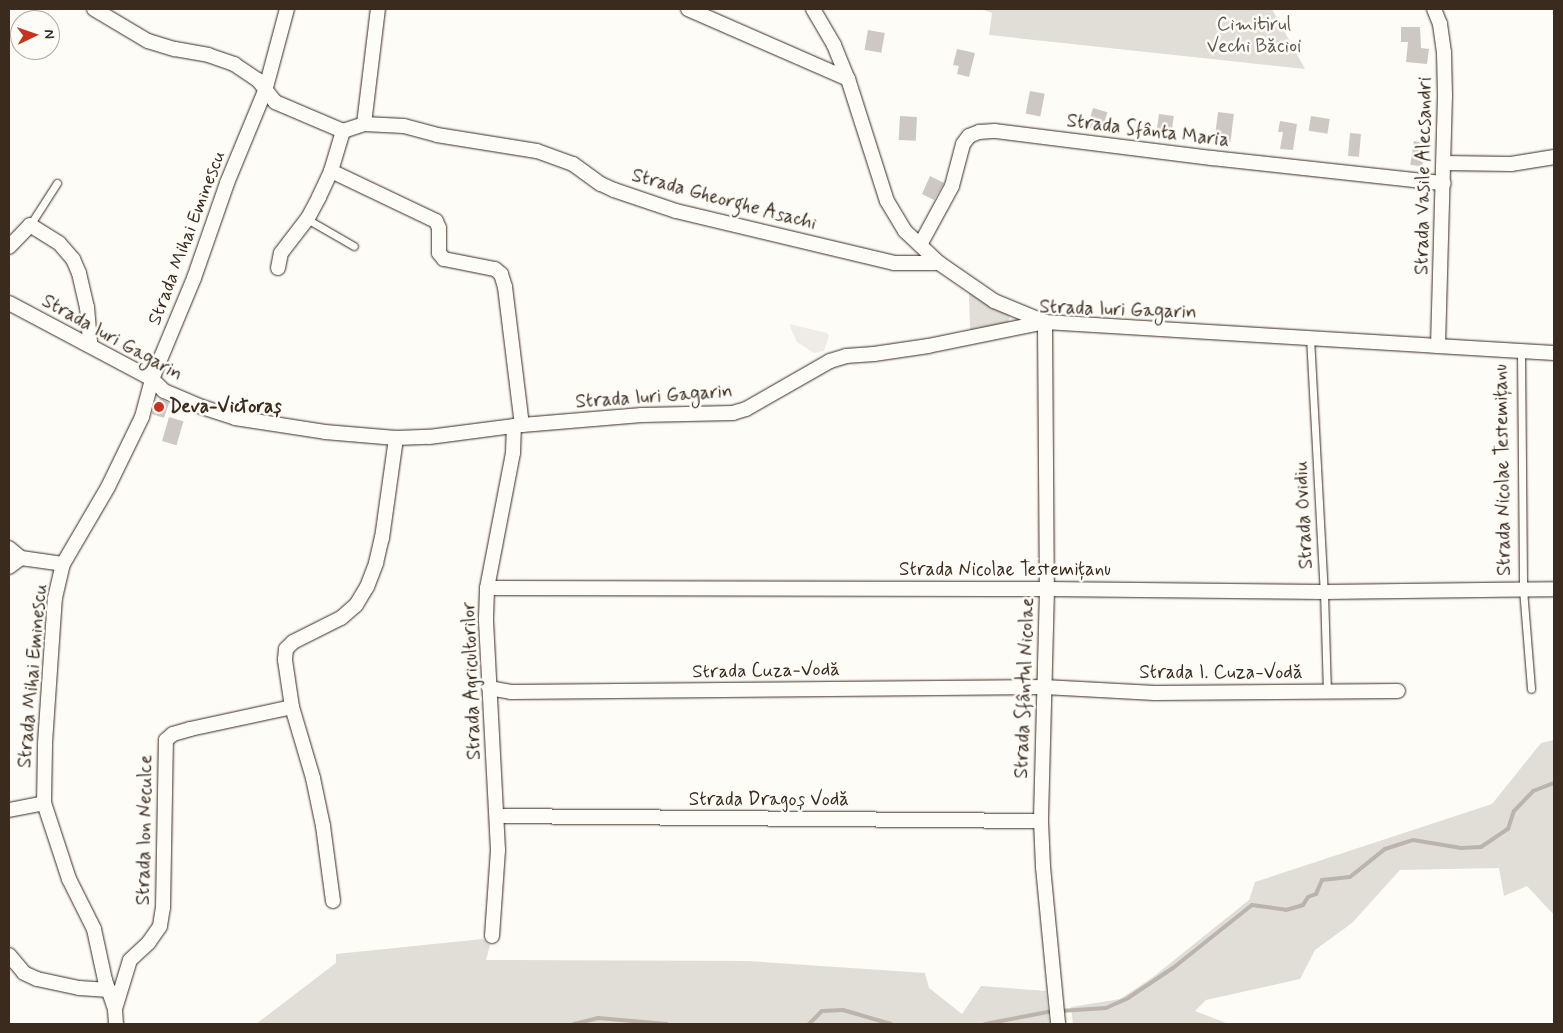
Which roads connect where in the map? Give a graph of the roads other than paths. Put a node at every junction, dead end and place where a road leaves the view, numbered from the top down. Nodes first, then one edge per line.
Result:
1 (94, 9) edge
2 (287, 9) edge
3 (378, 9) edge
4 (688, 9) edge
5 (813, 9) edge
6 (1434, 9) edge
7 (848, 79) junction
8 (265, 91) junction
9 (364, 124) junction
10 (343, 132) junction
11 (1554, 157) edge
12 (1444, 163) junction
13 (331, 171) junction
14 (1444, 182) junction
15 (57, 183) dead end
16 (307, 219) junction
17 (30, 226) junction
18 (354, 246) dead end
19 (920, 246) junction
20 (9, 247) edge
21 (939, 263) junction
22 (278, 268) dead end
23 (9, 303) edge
24 (1045, 322) junction
25 (1310, 337) junction
26 (90, 345) junction
27 (1438, 346) junction
28 (1521, 351) junction
29 (1554, 352) edge
30 (152, 379) junction
31 (518, 425) junction
32 (396, 438) junction
33 (9, 548) edge
34 (21, 558) junction
35 (63, 564) junction
36 (9, 567) edge
37 (487, 588) junction
38 (1047, 588) junction
39 (1523, 589) junction
40 (1554, 590) edge
41 (1324, 592) junction
42 (1044, 687) junction
43 (489, 688) junction
44 (1531, 688) dead end
45 (1327, 691) junction
46 (1398, 692) dead end
47 (292, 707) junction
48 (44, 803) junction
49 (9, 810) edge
50 (497, 816) junction
51 (1041, 821) junction
52 (332, 901) dead end
53 (492, 936) dead end
54 (9, 955) edge
55 (130, 960) junction
56 (102, 968) junction
57 (109, 990) junction
58 (116, 1008) junction
59 (1057, 1021) edge
60 (116, 1024) edge

1 - 8 street
2 - 8 street, Strada Mihai Eminescu
3 - 9 street
4 - 7 street
5 - 7 street
6 - 12 street, Strada Vasile Alecsandri
7 - 19 street
8 - 10 street
8 - 30 street, Strada Mihai Eminescu
9 - 10 street, Strada Gheorghe Asachi
9 - 21 street, Strada Gheorghe Asachi
10 - 13 street
11 - 12 street
12 - 14 street, Strada Vasile Alecsandri
13 - 16 street
13 - 31 street, Strada Agricultorilor
14 - 19 street, Strada Sfânta Maria
14 - 27 street, Strada Vasile Alecsandri
15 - 17 lane
16 - 18 lane
16 - 22 street
17 - 20 street
17 - 26 street
19 - 21 street
21 - 24 street
23 - 26 street, Strada Iuri Gagarin
24 - 25 street, Strada Iuri Gagarin
24 - 31 street, Strada Iuri Gagarin
24 - 38 street, Strada Sfântul Nicolae
25 - 27 street, Strada Iuri Gagarin
25 - 41 lane, Strada Ovidiu
26 - 30 street, Strada Iuri Gagarin
27 - 28 street, Strada Iuri Gagarin
28 - 29 street, Strada Iuri Gagarin
28 - 39 lane, Strada Nicolae Testemițanu
30 - 32 street, Strada Iuri Gagarin
30 - 35 street, Strada Mihai Eminescu
31 - 32 street, Strada Iuri Gagarin
31 - 37 street, Strada Agricultorilor
32 - 47 street
33 - 34 street
34 - 35 street
34 - 36 street
35 - 48 street, Strada Mihai Eminescu
37 - 38 street, Strada Nicolae Testemițanu
37 - 43 street, Strada Agricultorilor
38 - 41 street, Strada Nicolae Testemițanu
38 - 42 street, Strada Sfântul Nicolae
39 - 40 street, Strada Nicolae Testemițanu
39 - 41 street, Strada Nicolae Testemițanu
39 - 44 lane, Strada Nicolae Testemițanu
41 - 45 lane, Strada Ovidiu
42 - 43 street, Strada Cuza-Vodă
42 - 45 street, Strada I. Cuza-Vodă
42 - 51 street, Strada Sfântul Nicolae
43 - 50 street, Strada Agricultorilor
45 - 46 street, Strada I. Cuza-Vodă
47 - 52 street
47 - 55 street, Strada Ion Neculce
48 - 49 street
48 - 56 street, Strada Mihai Eminescu
50 - 51 street, Strada Dragoș Vodă
50 - 53 street, Strada Agricultorilor
51 - 59 street, Strada Sfântul Nicolae
54 - 57 street
55 - 56 street
55 - 58 street
56 - 57 street, Strada Mihai Eminescu
57 - 58 street, Strada Mihai Eminescu
58 - 60 street, Strada Mihai Eminescu

